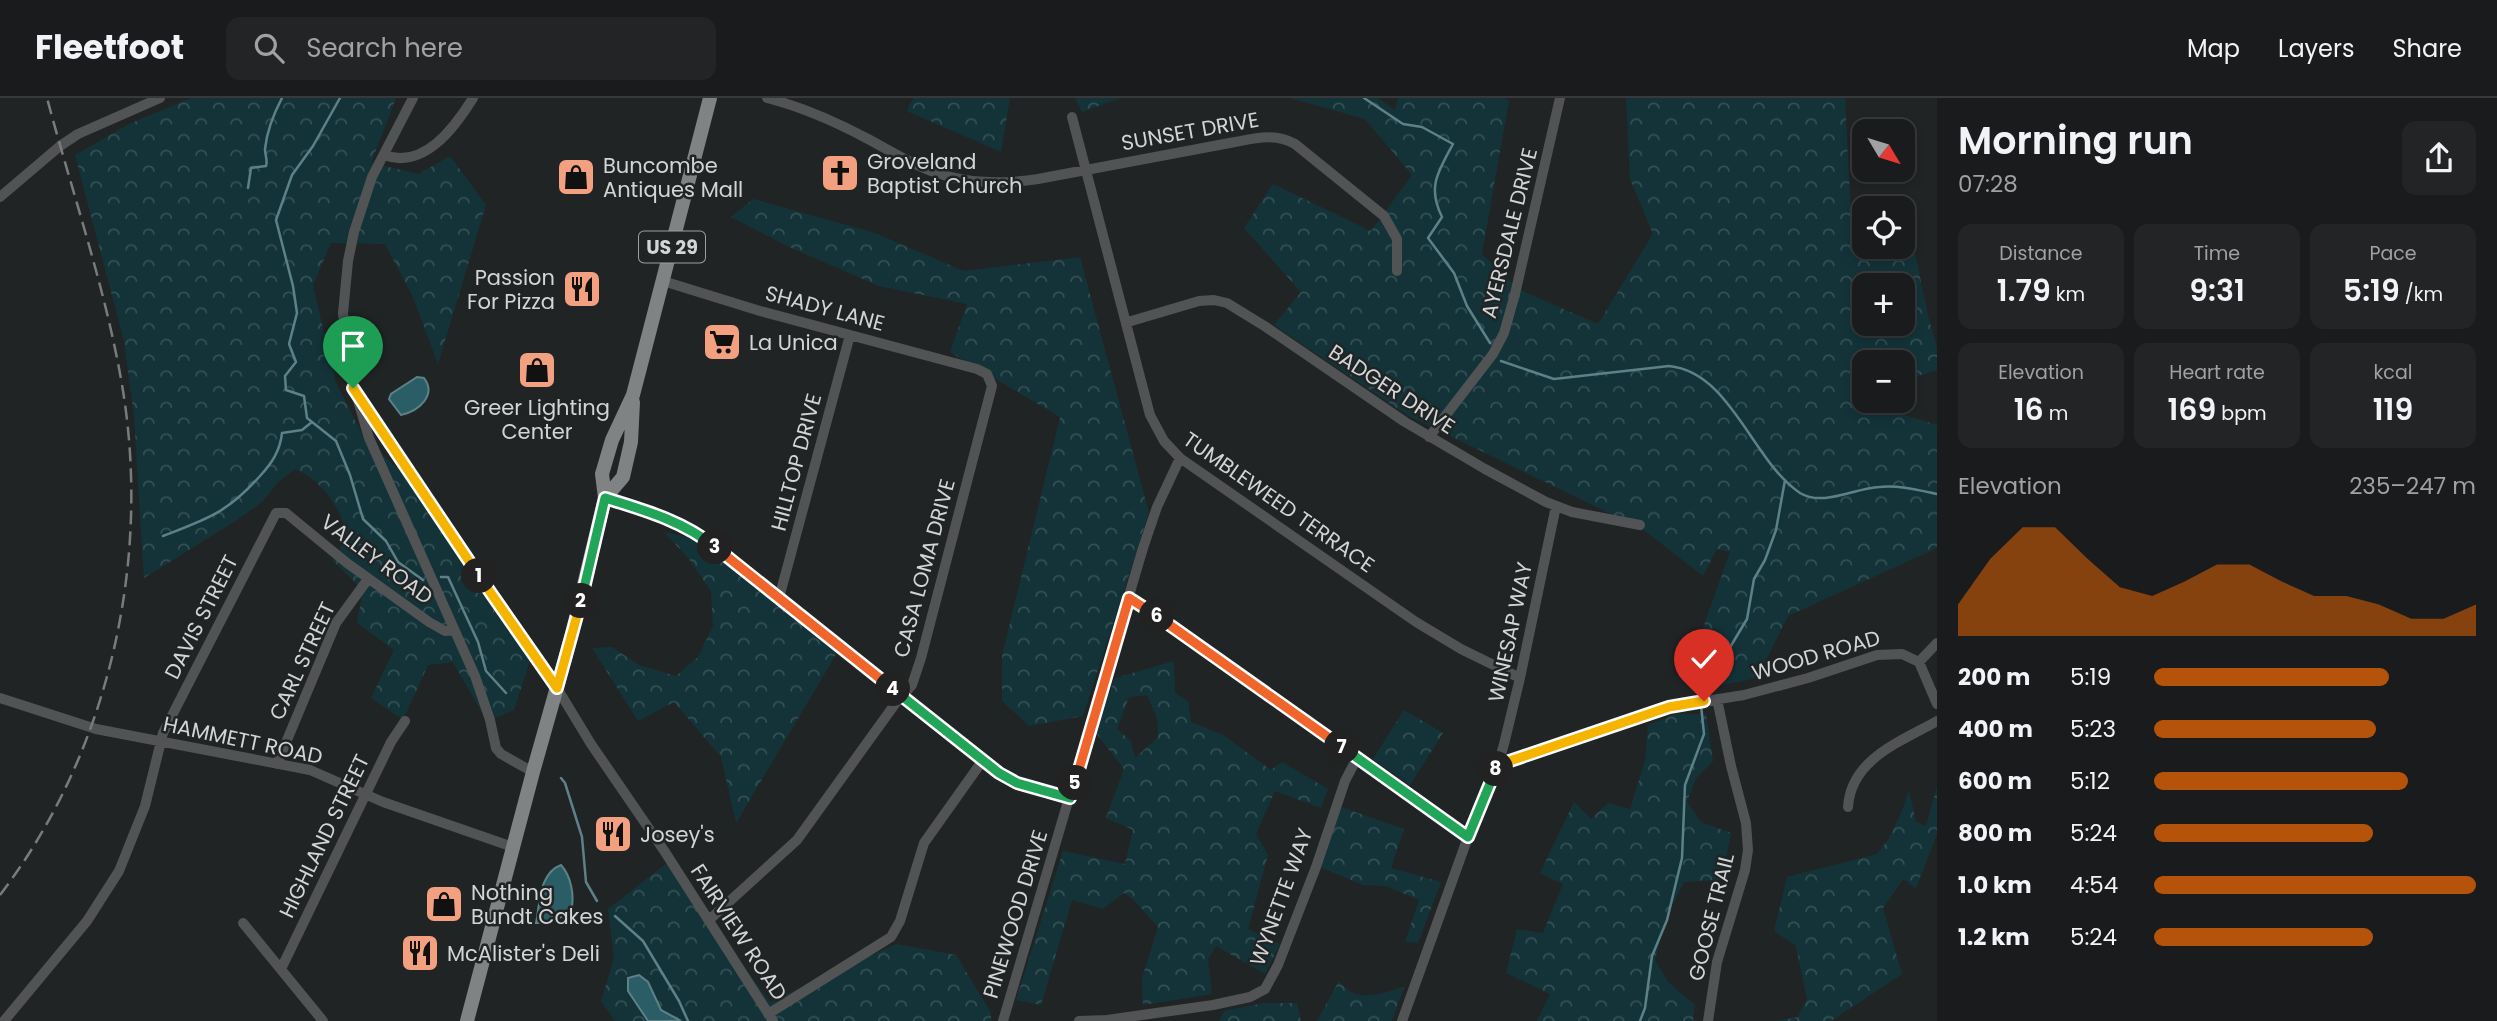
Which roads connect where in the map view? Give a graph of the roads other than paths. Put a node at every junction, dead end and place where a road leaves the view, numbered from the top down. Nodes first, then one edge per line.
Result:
1 (160, 98) edge
2 (413, 98) edge
3 (473, 98) edge
4 (710, 98) edge
5 (767, 98) edge
6 (1560, 98) edge
7 (1072, 117) dead end
8 (384, 155) junction
9 (1086, 170) junction
10 (0, 197) edge
11 (1397, 271) dead end
12 (663, 281) junction
13 (1128, 322) junction
14 (850, 335) junction
15 (977, 369) joint
16 (356, 394) junction
17 (634, 396) junction
18 (1429, 438) junction
19 (1180, 458) junction
20 (605, 498) junction
21 (1556, 506) junction
22 (280, 512) joint
23 (1640, 525) dead end
24 (368, 579) junction
25 (779, 598) junction
26 (1129, 598) junction
27 (454, 630) junction
28 (1937, 643) edge
29 (1919, 662) junction
30 (1520, 678) junction
31 (557, 688) junction
32 (902, 696) junction
33 (0, 698) edge
34 (1717, 699) junction
35 (1937, 705) edge
36 (405, 721) dead end
37 (1937, 721) edge
38 (161, 743) junction
39 (1357, 758) junction
40 (983, 760) junction
41 (277, 764) junction
42 (1498, 765) junction
43 (533, 772) junction
44 (365, 794) junction
45 (1070, 798) junction
46 (1849, 807) dead end
47 (1468, 837) junction
48 (513, 847) junction
49 (709, 920) junction
50 (243, 923) dead end
51 (281, 969) junction
52 (771, 1017) edge
53 (5, 1021) edge
54 (323, 1021) edge
55 (467, 1021) edge
56 (1003, 1021) edge
57 (1079, 1021) edge
58 (1402, 1021) edge
59 (1708, 1021) edge

1 - 10 street
2 - 8 street
3 - 8 street
4 - 12 main road, US 29
5 - 9 street, SUNSET DRIVE
6 - 18 street, AYERSDALE DRIVE
7 - 9 street, TUMBLEWEED TERRACE
8 - 16 street
9 - 11 street, SUNSET DRIVE
9 - 13 street, TUMBLEWEED TERRACE
12 - 14 street, SHADY LANE
12 - 17 main road, US 29
13 - 18 street, BADGER DRIVE
13 - 19 street, TUMBLEWEED TERRACE
14 - 15 street, SHADY LANE
14 - 25 street, HILLTOP DRIVE
15 - 32 street, CASA LOMA DRIVE
16 - 27 street
16 - 31 street, FAIRVIEW ROAD
17 - 20 main road, US 29
17 - 20 main road, US 29
18 - 21 street, BADGER DRIVE
19 - 26 street, PINEWOOD DRIVE
19 - 30 street, TUMBLEWEED TERRACE
20 - 25 street
20 - 31 main road, US 29
21 - 23 street, BADGER DRIVE
21 - 30 street, WINESAP WAY
22 - 24 street, VALLEY ROAD
22 - 38 street, DAVIS STREET
24 - 27 street, VALLEY ROAD
24 - 41 street, CARL STREET
25 - 32 street
26 - 39 street
26 - 45 street, PINEWOOD DRIVE
27 - 43 street
28 - 29 street
29 - 34 street, WOOD ROAD
29 - 35 street
30 - 42 street, WINESAP WAY
31 - 43 main road, US 29
31 - 49 street, FAIRVIEW ROAD
32 - 40 street
32 - 49 street, CASA LOMA DRIVE
33 - 38 street, HAMMETT ROAD
34 - 42 street, WOOD ROAD
34 - 59 street, GOOSE TRAIL
36 - 44 street, HIGHLAND STREET
37 - 46 street
38 - 41 street, HAMMETT ROAD
38 - 53 street, DAVIS STREET
39 - 47 street
39 - 57 street, WYNETTE WAY
40 - 45 street
40 - 52 street
41 - 44 street, HAMMETT ROAD
42 - 47 street
43 - 48 main road, US 29
44 - 48 street, HAMMETT ROAD
44 - 51 street, HIGHLAND STREET
45 - 56 street, PINEWOOD DRIVE
47 - 58 street
48 - 55 main road, US 29
49 - 52 street, FAIRVIEW ROAD
50 - 51 street
51 - 54 street

